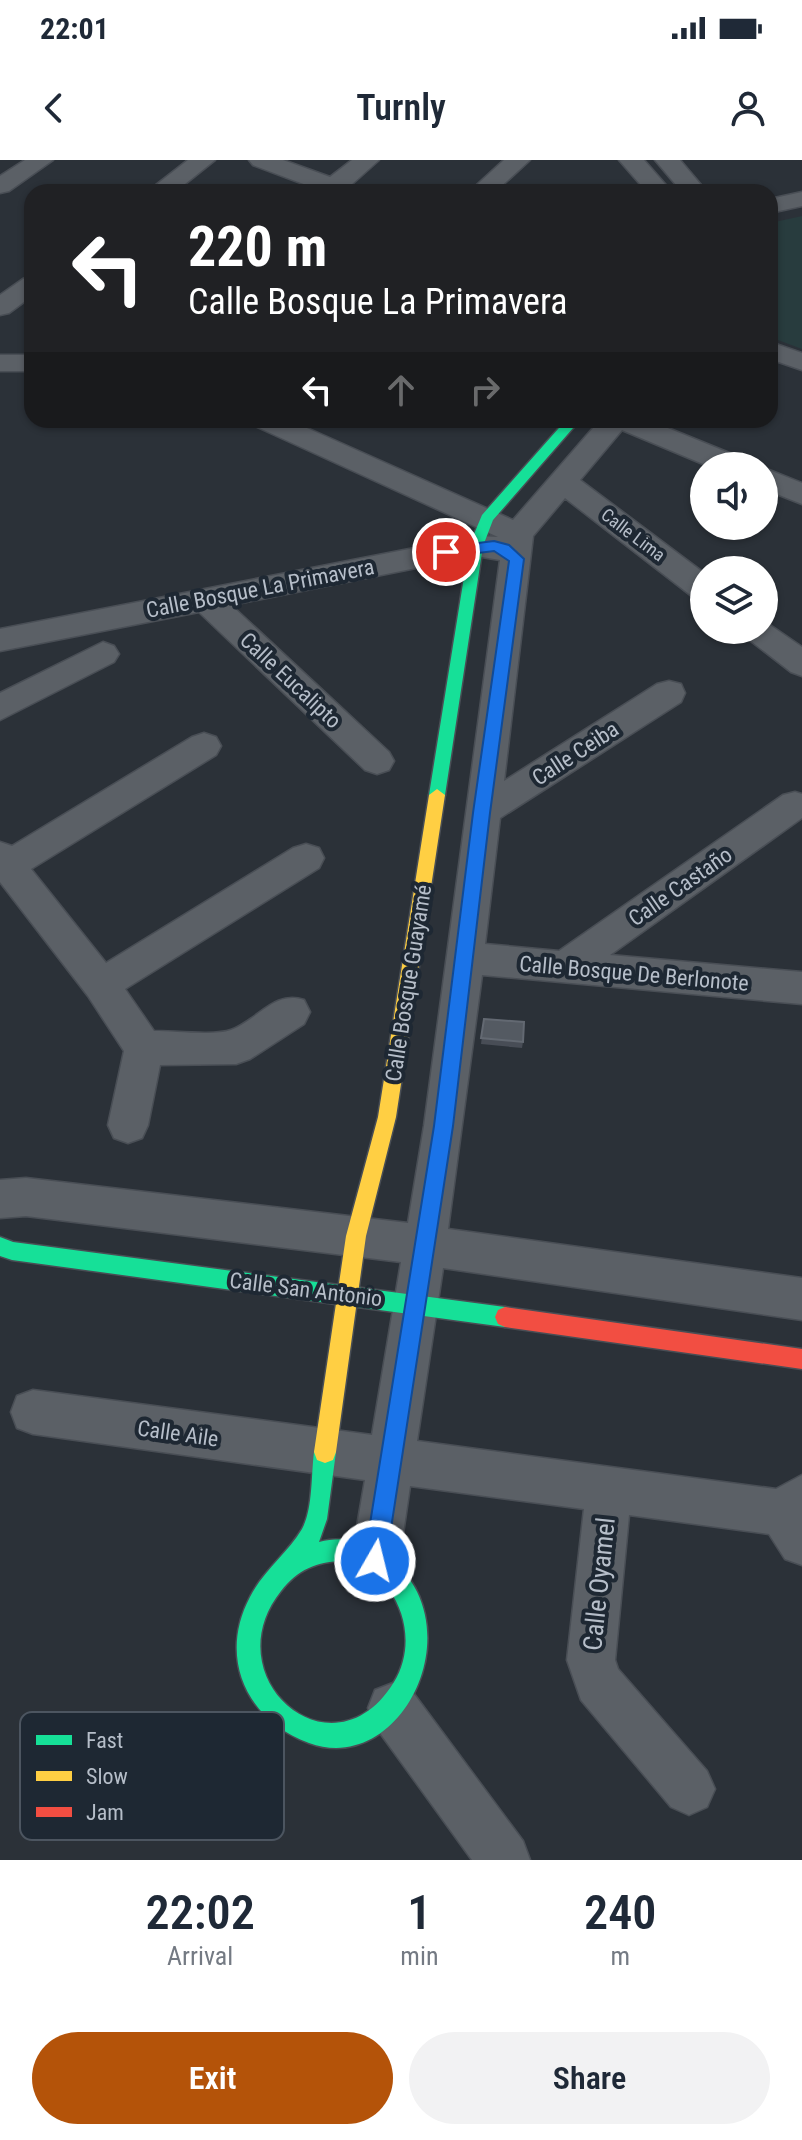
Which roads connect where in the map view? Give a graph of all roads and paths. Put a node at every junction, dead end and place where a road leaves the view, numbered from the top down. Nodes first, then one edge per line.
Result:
1 (41, 160) edge
2 (203, 160) edge
3 (261, 160) edge
4 (367, 160) edge
5 (518, 160) edge
6 (667, 160) edge
7 (170, 184) edge
8 (320, 184) edge
9 (341, 184) edge
10 (490, 184) edge
11 (688, 184) edge
12 (0, 186) edge
13 (802, 199) edge
14 (778, 204) edge
15 (24, 290) edge
16 (0, 307) edge
17 (778, 353) edge
18 (802, 362) edge
19 (0, 363) edge
20 (24, 363) edge
21 (778, 378) edge
22 (802, 387) edge
23 (280, 428) edge
24 (566, 428) edge
25 (608, 428) edge
26 (642, 428) edge
27 (700, 452) edge
28 (562, 481) junction
29 (778, 491) edge
30 (799, 510) edge
31 (482, 532) junction
32 (518, 547) junction
33 (690, 578) edge
34 (204, 598) junction
35 (0, 640) edge
36 (776, 644) edge
37 (103, 654) dead end
38 (802, 664) edge
39 (669, 693) dead end
40 (0, 708) edge
41 (204, 746) dead end
42 (377, 761) dead end
43 (795, 805) dead end
44 (481, 813) junction
45 (306, 858) dead end
46 (4, 861) edge
47 (465, 958) junction
48 (565, 967) junction
49 (101, 985) junction
50 (802, 988) edge
51 (291, 1012) dead end
52 (144, 1048) junction
53 (387, 1117) junction
54 (128, 1125) dead end
55 (444, 1126) junction
56 (0, 1199) edge
57 (356, 1236) junction
58 (0, 1246) edge
59 (426, 1247) junction
60 (347, 1294) junction
61 (802, 1299) edge
62 (416, 1304) junction
63 (802, 1359) edge
64 (33, 1412) dead end
65 (324, 1453) junction
66 (390, 1459) junction
67 (609, 1488) junction
68 (795, 1518) edge
69 (375, 1561) junction
70 (286, 1567) junction
71 (393, 1708) junction
72 (275, 1712) edge
73 (284, 1719) edge
74 (689, 1789) dead end
75 (504, 1860) edge

1 - 12 street
2 - 7 street
3 - 8 street
4 - 9 street
5 - 10 street
6 - 11 street
13 - 14 street
15 - 16 street
17 - 18 street
19 - 20 street
21 - 22 street
23 - 31 street
24 - 31 street
25 - 28 street
26 - 27 street
28 - 32 street
28 - 33 street, Calle Lima
29 - 30 street
31 - 32 street, Calle Bosque La Primavera
31 - 34 street, Calle Bosque La Primavera
31 - 53 street, Calle Bosque Guayamé
32 - 44 street
34 - 35 street, Calle Bosque La Primavera
34 - 42 street, Calle Eucalipto
36 - 38 street
37 - 40 street
39 - 44 street, Calle Ceiba
41 - 46 street
43 - 48 street, Calle Castaño
44 - 47 street
45 - 49 street
46 - 49 street
47 - 48 street, Calle Bosque De Berlonote
47 - 55 street
48 - 50 street, Calle Bosque De Berlonote
49 - 52 street
51 - 52 street
52 - 54 street
53 - 55 street
53 - 57 street, Calle Bosque Guayamé
55 - 59 street
56 - 57 street
57 - 59 street
57 - 60 street, Calle Bosque Guayamé
58 - 60 street, Calle San Antonio
59 - 61 street
59 - 62 street
60 - 62 street, Calle San Antonio
60 - 65 street, Calle Bosque Guayamé
62 - 63 street, Calle San Antonio
62 - 66 street
64 - 65 street, Calle Aile
65 - 66 street, Calle Oyamel
65 - 70 street, Calle Bosque Guayamé
66 - 67 street, Calle Oyamel
66 - 69 street
67 - 68 street, Calle Oyamel
67 - 74 street, Calle Oyamel
69 - 70 street
69 - 71 street
70 - 72 street
71 - 73 street
71 - 75 street

